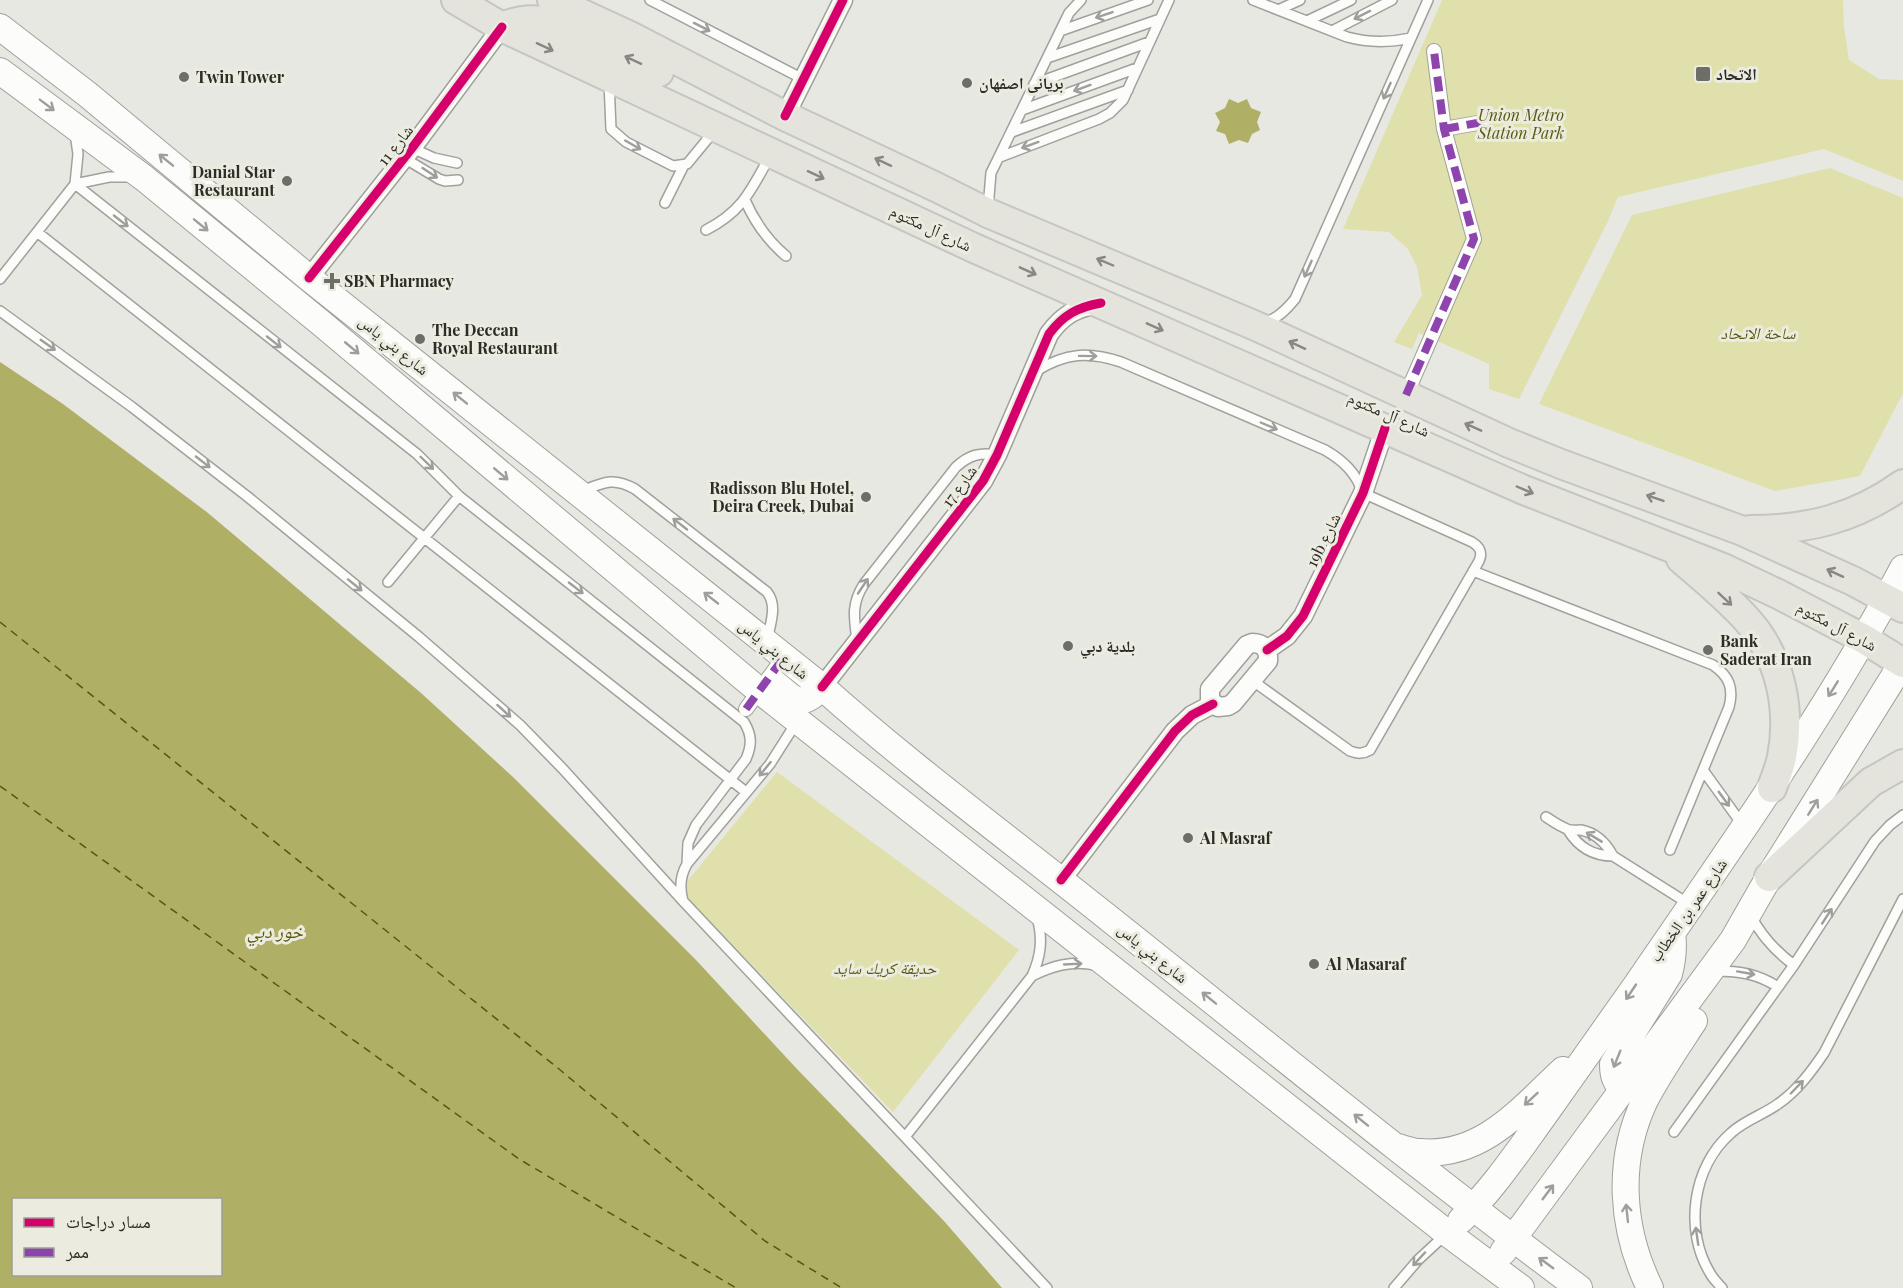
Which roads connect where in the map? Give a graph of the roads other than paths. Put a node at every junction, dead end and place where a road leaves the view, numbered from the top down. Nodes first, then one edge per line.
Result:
1 (456, 0) edge
2 (552, 0) edge
3 (576, 0) edge
4 (650, 0) edge
5 (843, 0) edge
6 (1080, 0) edge
7 (1148, 0) edge
8 (1169, 0) edge
9 (1253, 0) edge
10 (1300, 0) edge
11 (1351, 0) edge
12 (1392, 0) edge
13 (1428, 0) edge
14 (1278, 10) junction
15 (1160, 19) junction
16 (1307, 21) junction
17 (0, 27) edge
18 (502, 27) junction
19 (1060, 31) junction
20 (1332, 31) junction
21 (630, 36) junction
22 (1411, 38) junction
23 (1149, 42) junction
24 (1434, 51) dead end
25 (1047, 58) junction
26 (1137, 68) junction
27 (0, 71) edge
28 (608, 77) junction
29 (803, 79) junction
30 (1034, 84) junction
31 (1128, 90) junction
32 (1022, 110) junction
33 (785, 116) junction
34 (1483, 122) dead end
35 (73, 125) junction
36 (717, 128) junction
37 (1444, 129) junction
38 (1011, 132) junction
39 (408, 153) junction
40 (771, 154) junction
41 (1000, 157) junction
42 (457, 163) dead end
43 (684, 165) junction
44 (144, 178) junction
45 (458, 180) dead end
46 (75, 184) junction
47 (745, 200) junction
48 (665, 203) dead end
49 (988, 213) junction
50 (706, 230) dead end
51 (38, 232) junction
52 (974, 248) junction
53 (786, 256) dead end
54 (309, 278) junction
55 (0, 279) edge
56 (1101, 303) junction
57 (0, 311) edge
58 (1256, 326) junction
59 (1034, 372) junction
60 (1406, 395) junction
61 (1385, 428) junction
62 (997, 455) junction
63 (1903, 484) edge
64 (578, 493) junction
65 (1363, 493) junction
66 (459, 496) junction
67 (1740, 531) junction
68 (424, 538) junction
69 (1666, 545) junction
70 (1903, 568) edge
71 (1473, 571) junction
72 (388, 582) dead end
73 (1895, 603) edge
74 (1864, 639) junction
75 (857, 642) junction
76 (775, 650) junction
77 (1267, 650) junction
78 (1903, 662) edge
79 (1253, 681) junction
80 (822, 687) junction
81 (758, 693) junction
82 (1213, 704) junction
83 (797, 721) junction
84 (1903, 764) edge
85 (1702, 770) junction
86 (730, 780) junction
87 (1772, 788) junction
88 (746, 792) junction
89 (1903, 815) edge
90 (1546, 817) dead end
91 (696, 825) junction
92 (1744, 828) junction
93 (1568, 830) junction
94 (710, 836) junction
95 (1670, 850) dead end
96 (1028, 855) junction
97 (1613, 856) junction
98 (687, 864) junction
99 (1769, 877) junction
100 (1061, 880) junction
101 (1903, 899) edge
102 (683, 902) junction
103 (1031, 904) junction
104 (1691, 906) junction
105 (1749, 913) junction
106 (1672, 933) junction
107 (1794, 965) junction
108 (1115, 971) junction
109 (1711, 971) junction
110 (1032, 976) junction
111 (1778, 987) junction
112 (1605, 1030) junction
113 (1624, 1090) junction
114 (1674, 1132) dead end
115 (905, 1137) junction
116 (1393, 1146) junction
117 (1473, 1208) junction
118 (1447, 1233) junction
119 (1512, 1239) junction
120 (1492, 1266) junction
121 (1047, 1288) edge
122 (1394, 1288) edge
123 (1521, 1288) edge
124 (1580, 1288) edge
125 (1650, 1288) edge
126 (1722, 1288) edge

1 - 18 main road, شارع آل مكتوم
2 - 21 main road, شارع آل مكتوم
3 - 21 lane
4 -> 29 lane
5 - 29 street
6 - 19 lane
7 -> 19 lane
8 - 15 lane
9 - 14 lane
10 - 14 lane
11 - 16 lane
12 -> 20 lane
13 - 22 lane
14 - 16 lane
15 - 23 lane
15 - 25 lane
16 - 20 lane
54 -> 17 main road, شارع بني ياس
18 -> 28 main road, شارع آل مكتوم
33 -> 18 main road
18 - 39 street, شارع 11
19 - 25 lane
20 - 22 lane
21 - 33 main road, شارع آل مكتوم
22 -> 58 lane
23 - 26 lane
23 - 30 lane
24 - 37 street
25 - 30 lane
26 - 31 lane
26 -> 32 lane
27 -> 35 main road, شارع بني ياس
28 - 36 main road, شارع آل مكتوم
28 -> 43 lane
29 - 33 street
30 - 32 lane
31 - 38 lane
31 -> 41 lane
32 - 38 lane
49 -> 33 main road, شارع آل مكتوم
34 - 37 street
35 - 44 main road, شارع بني ياس
35 - 46 lane
36 - 40 main road, شارع آل مكتوم
36 - 43 lane
37 - 60 street
38 - 41 lane
39 - 42 lane
39 -> 45 lane
39 - 54 street, شارع 11
40 - 47 lane
40 -> 52 main road, شارع آل مكتوم
41 - 49 lane
43 - 48 lane
44 - 46 lane
44 -> 81 main road, شارع بني ياس
46 - 51 lane
46 -> 66 lane
47 - 50 lane
47 - 53 lane
49 - 52 main road
58 -> 49 main road, شارع آل مكتوم
51 - 55 lane
51 - 68 lane
52 -> 56 main road, شارع آل مكتوم
64 -> 54 main road, شارع بني ياس
56 - 59 street, شارع 17
56 -> 61 main road, شارع آل مكتوم
57 -> 102 lane
60 -> 58 main road, شارع آل مكتوم
59 - 62 street, شارع 17
59 -> 65 lane
67 -> 60 main road, شارع آل مكتوم
61 - 65 street, 19b شارع
61 -> 69 main road, شارع آل مكتوم
62 - 75 street, شارع 17
75 -> 62 lane
63 - 67 main road
76 -> 64 main road, شارع بني ياس
76 -> 64 lane
65 - 71 lane
65 - 77 street, 19b شارع
66 - 68 lane
66 -> 86 lane
73 -> 67 main road, شارع آل مكتوم
68 - 72 lane
68 - 86 lane
69 - 74 main road, شارع آل مكتوم
69 -> 87 main road
70 - 73 main road, شارع عمر بن الخطاب
71 - 79 lane
71 - 85 lane
73 - 74 main road, شارع عمر بن الخطاب
74 - 78 main road, شارع آل مكتوم
74 -> 87 main road, شارع عمر بن الخطاب
75 - 80 street, شارع 17
76 - 80 main road, شارع بني ياس
76 - 81 street
77 - 79 street
77 - 82 street
99 -> 78 main road
79 - 82 street
80 - 81 main road
80 - 96 main road, شارع بني ياس
81 - 83 main road
82 - 100 street
83 -> 88 lane
83 - 96 main road
83 - 103 main road
84 - 99 main road
85 -> 92 lane
85 - 95 lane
86 - 88 lane
86 - 91 lane
87 - 92 main road, شارع عمر بن الخطاب
88 - 94 lane
107 -> 89 lane
90 - 93 lane
91 - 94 lane
91 - 98 lane
92 - 104 main road, شارع عمر بن الخطاب
93 - 97 lane
97 -> 93 lane
94 - 98 lane
96 - 100 main road, شارع بني ياس
97 - 104 lane
98 - 102 lane
99 - 105 main road
116 -> 100 main road, شارع بني ياس
126 -> 101 lane
102 - 115 lane
103 - 108 main road
103 - 110 lane
104 - 106 main road, شارع عمر بن الخطاب
105 - 107 lane
105 - 109 main road
106 -> 112 main road, شارع عمر بن الخطاب
106 -> 113 main road
107 - 111 lane
110 -> 108 lane
108 - 118 main road
109 -> 111 lane
109 - 113 main road
125 -> 109 main road
110 - 115 lane
111 - 114 lane
112 -> 116 main road
112 - 117 main road, شارع عمر بن الخطاب
119 -> 113 main road
115 - 121 lane
116 - 117 main road, شارع بني ياس
117 - 118 main road, شارع عمر بن الخطاب
117 - 119 main road, شارع بني ياس
118 - 120 main road
118 -> 122 lane
119 - 120 main road
124 -> 119 main road, شارع بني ياس
120 - 123 main road

